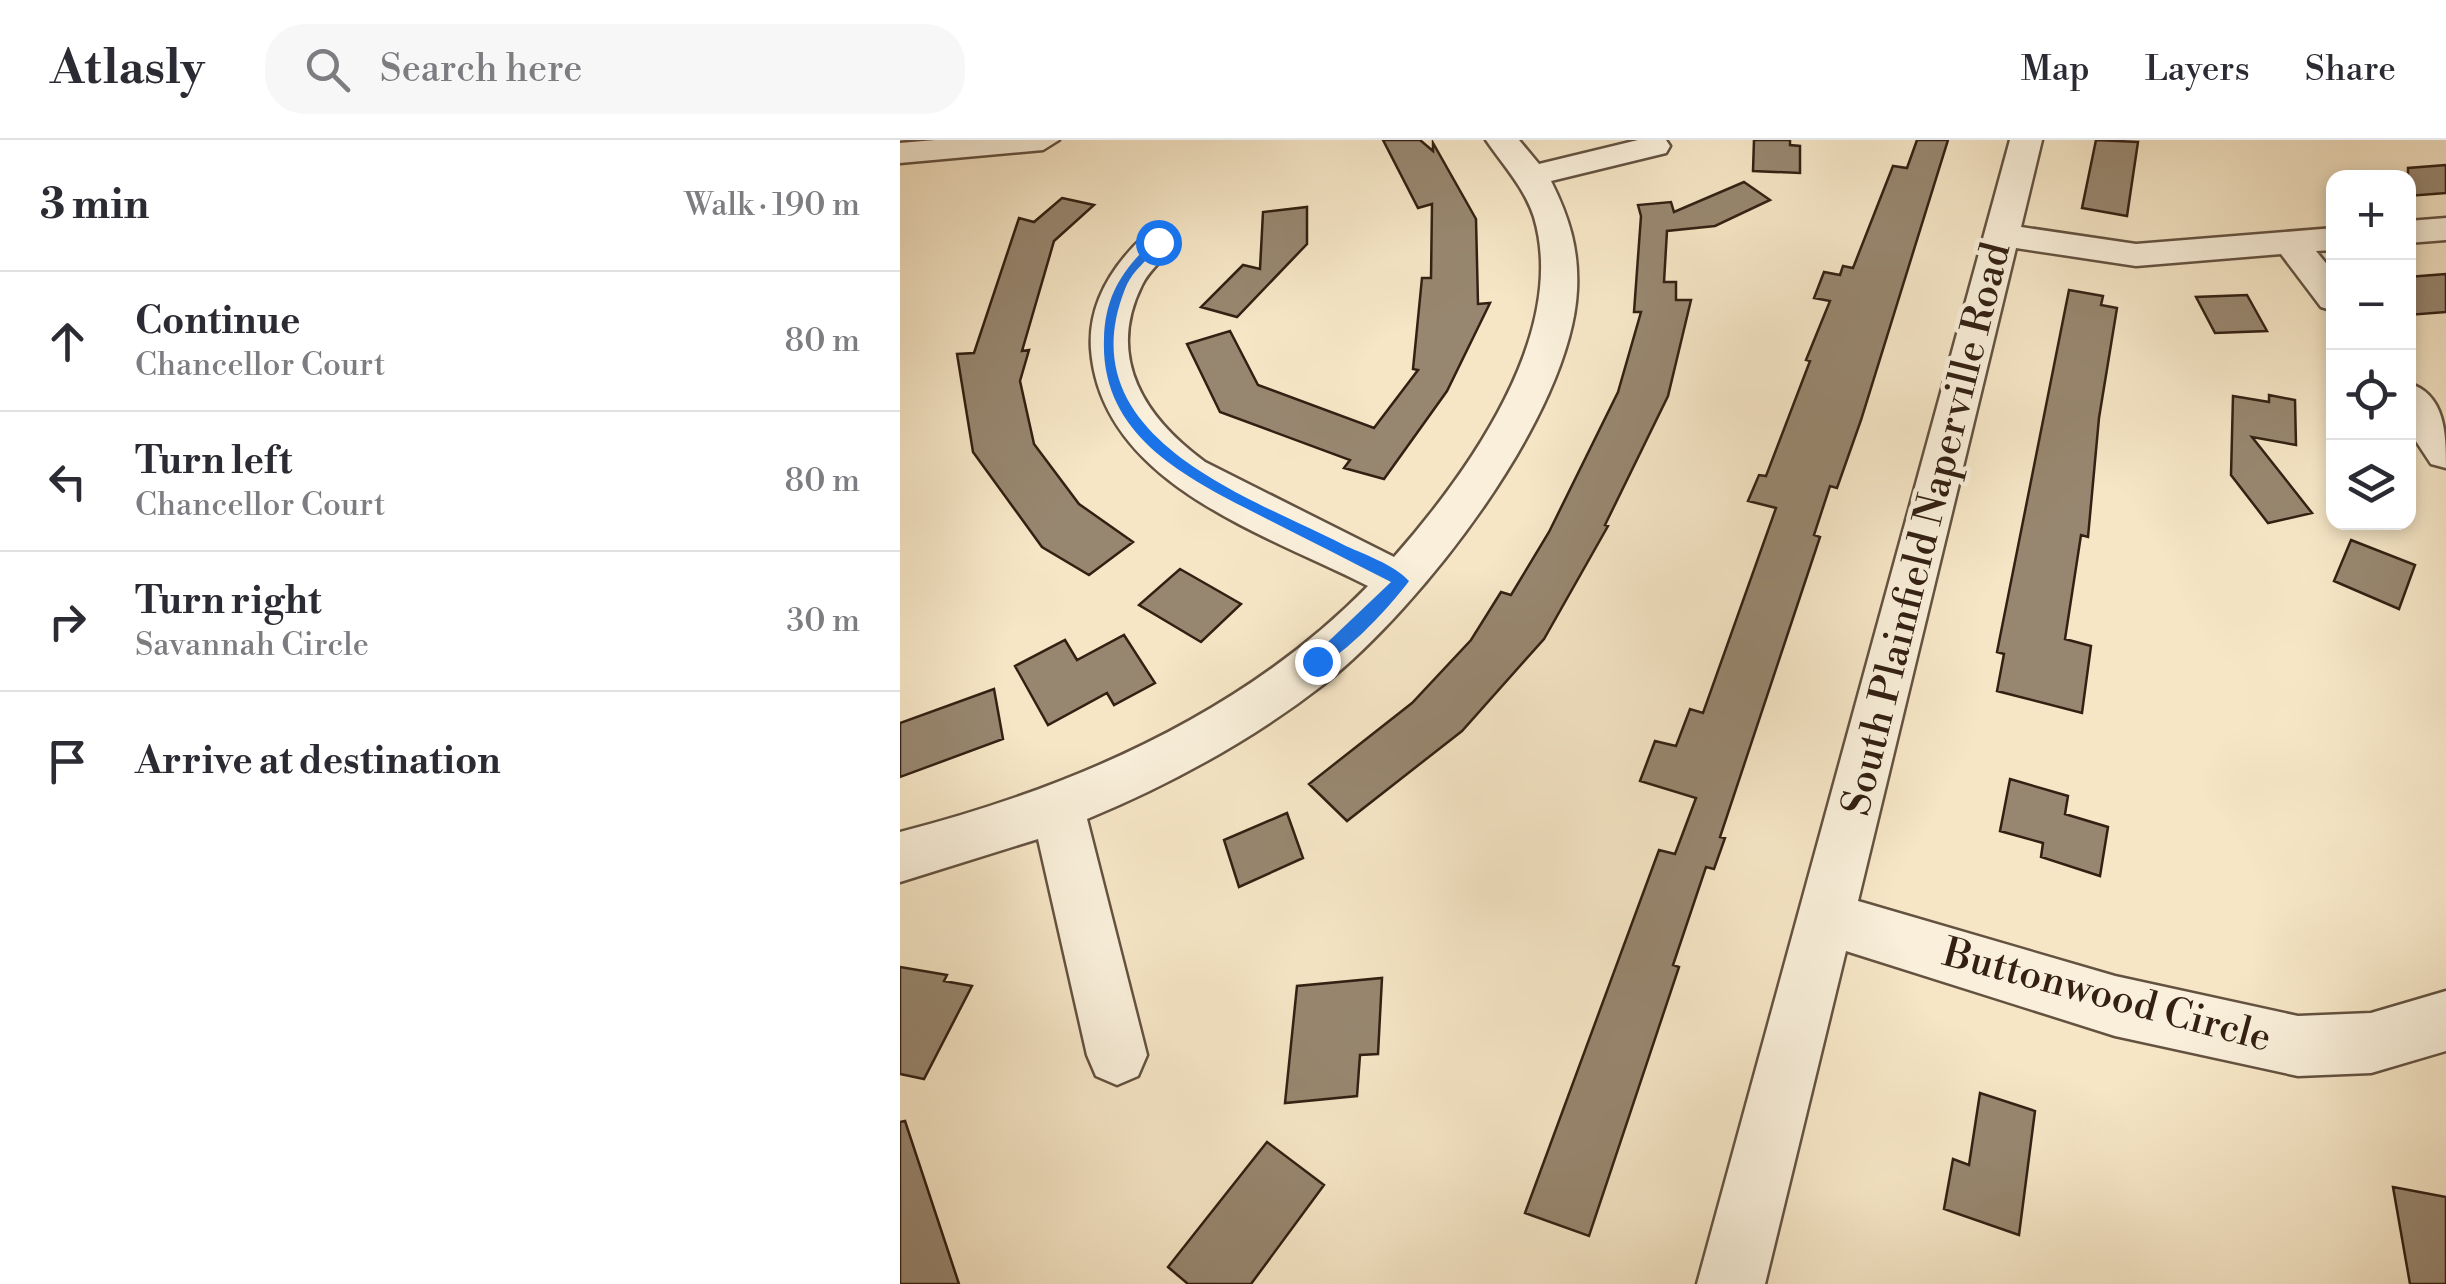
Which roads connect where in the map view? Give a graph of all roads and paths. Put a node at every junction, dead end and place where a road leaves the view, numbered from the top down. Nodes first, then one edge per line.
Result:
1 (1043, 140) edge
2 (1502, 140) edge
3 (2026, 140) edge
4 (1654, 146) dead end
5 (900, 153) edge
6 (1530, 176) junction
7 (2446, 229) edge
8 (2416, 231) edge
9 (2002, 234) junction
10 (2326, 240) edge
11 (1158, 242) dead end
12 (2290, 242) junction
13 (2326, 288) edge
14 (2416, 410) edge
15 (2446, 453) edge
16 (1401, 581) junction
17 (1058, 808) junction
18 (900, 857) edge
19 (1829, 919) junction
20 (2446, 1021) edge
21 (1117, 1055) dead end
22 (1731, 1284) edge

1 - 5 street
2 - 6 street
3 - 9 street, South Plainfield Naperville Road
4 - 6 street
6 - 16 street
7 - 8 street
9 - 12 street
9 - 19 street, South Plainfield Naperville Road
10 - 12 street
11 - 16 street
12 - 13 street
14 - 15 street
16 - 17 street
17 - 18 street
17 - 21 street
19 - 20 street, Buttonwood Circle
19 - 22 street, South Plainfield Naperville Road

